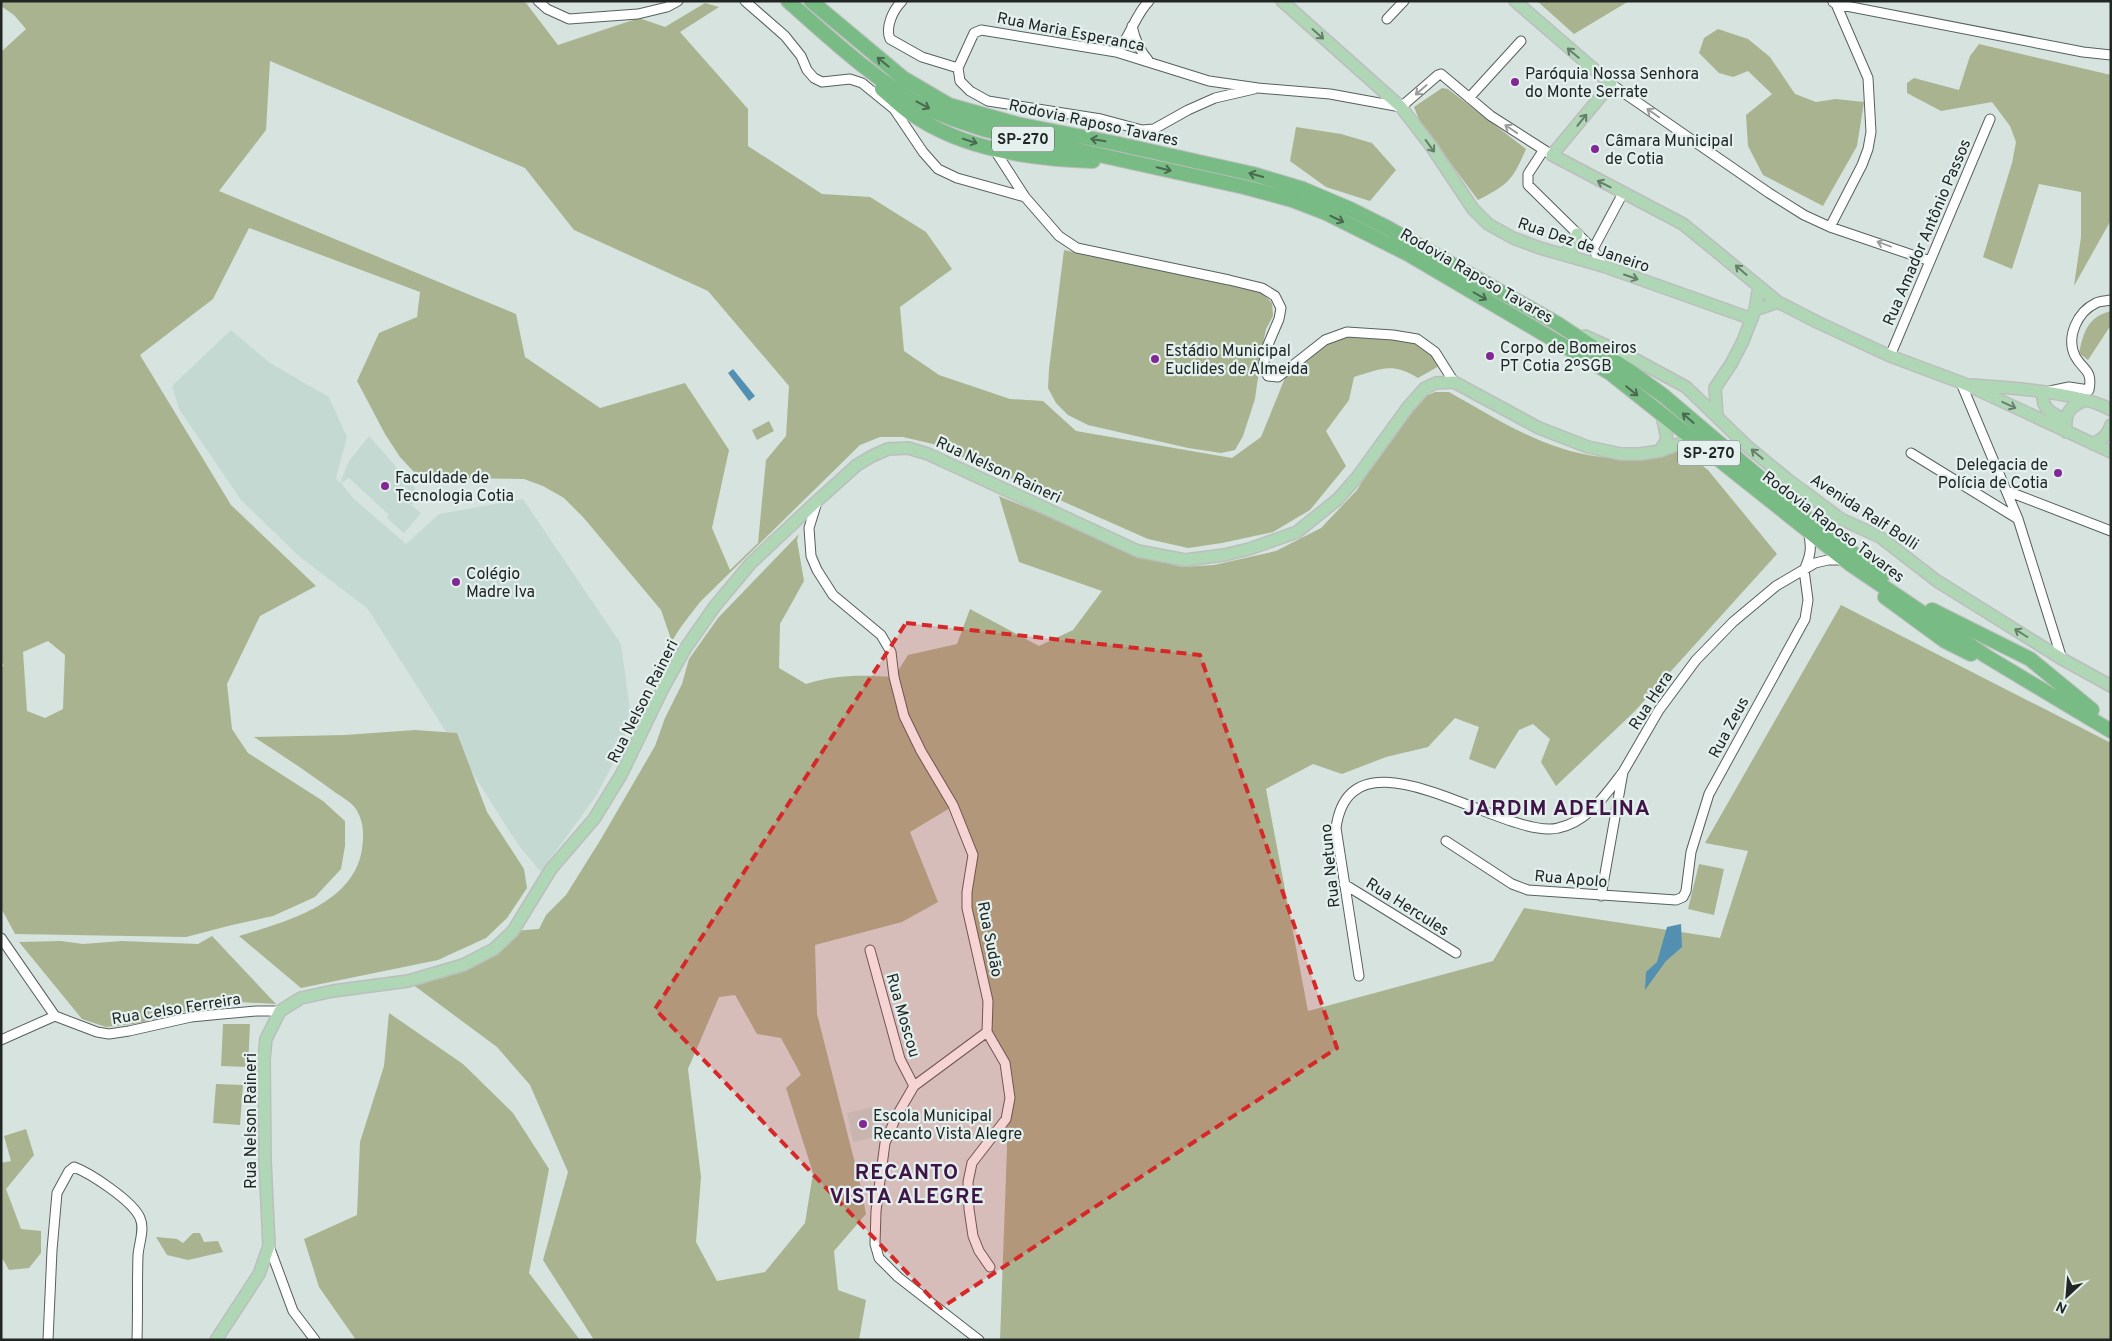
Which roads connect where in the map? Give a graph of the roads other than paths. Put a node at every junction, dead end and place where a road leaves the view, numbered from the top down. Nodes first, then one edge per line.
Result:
1 (538, 1) edge
2 (678, 1) edge
3 (745, 1) edge
4 (788, 1) edge
5 (811, 1) edge
6 (902, 1) edge
7 (1149, 1) edge
8 (1282, 1) edge
9 (1404, 1) edge
10 (1515, 1) edge
11 (1833, 2) edge
12 (1387, 19) dead end
13 (1132, 26) junction
14 (834, 41) junction
15 (1521, 41) dead end
16 (1116, 52) junction
17 (2111, 55) edge
18 (1148, 61) junction
19 (958, 68) junction
20 (1611, 84) junction
21 (1258, 88) junction
22 (1469, 98) junction
23 (1401, 107) junction
24 (1990, 119) dead end
25 (993, 148) junction
26 (1548, 153) junction
27 (1132, 162) junction
28 (1623, 193) junction
29 (1025, 197) junction
30 (1830, 226) junction
31 (1577, 234) junction
32 (1593, 249) junction
33 (1562, 254) junction
34 (1930, 260) junction
35 (1603, 266) junction
36 (1758, 286) junction
37 (2111, 300) edge
38 (1778, 302) junction
39 (1753, 315) junction
40 (1558, 324) junction
41 (1890, 356) junction
42 (1454, 382) junction
43 (1963, 383) junction
44 (1714, 388) junction
45 (2043, 392) junction
46 (1692, 394) junction
47 (2086, 400) junction
48 (2110, 413) edge
49 (1662, 416) junction
50 (1716, 417) junction
51 (2111, 425) edge
52 (2066, 426) junction
53 (2093, 444) junction
54 (1698, 445) junction
55 (1660, 451) junction
56 (2111, 452) edge
57 (1910, 453) dead end
58 (2007, 491) junction
59 (817, 501) junction
60 (2018, 519) junction
61 (1808, 531) junction
62 (2111, 531) edge
63 (1847, 562) junction
64 (1804, 570) junction
65 (2062, 659) junction
66 (2111, 686) edge
67 (2111, 722) edge
68 (2111, 731) edge
69 (1624, 772) junction
70 (1446, 841) dead end
71 (1344, 884) junction
72 (1601, 896) junction
73 (1676, 900) joint
74 (1, 938) edge
75 (870, 950) dead end
76 (1456, 953) dead end
77 (1359, 976) dead end
78 (280, 1011) junction
79 (55, 1016) junction
80 (987, 1032) junction
81 (1, 1040) edge
82 (914, 1086) junction
83 (269, 1246) junction
84 (990, 1268) dead end
85 (48, 1340) edge
86 (137, 1340) edge
87 (216, 1340) edge
88 (315, 1340) edge
89 (979, 1340) edge

1 - 2 street
3 - 29 street
4 - 14 highway, Rodovia Raposo Tavares / SP-270
40 -> 5 highway, Rodovia Raposo Tavares / SP-270
6 - 19 street
7 - 13 street
8 -> 23 main road, Rua Dez de Janeiro
9 - 12 street
20 -> 10 main road
11 - 17 street
11 - 30 street
13 - 16 street
13 - 18 street
14 -> 25 highway
14 -> 27 highway, Rodovia Raposo Tavares / SP-270
15 - 22 street
16 - 18 street, Rua Maria Esperanca
16 - 19 street, Rua Maria Esperanca
18 - 21 street, Rua Maria Esperanca
19 - 21 street
26 -> 20 main road
30 -> 20 street
21 - 23 street
22 -> 23 street
26 -> 22 street
23 -> 33 main road, Rua Dez de Janeiro
24 - 34 street, Rua Amador Antônio Passos
25 - 27 highway
25 - 29 street
28 -> 26 main road
26 - 31 street
27 -> 49 highway, Rodovia Raposo Tavares / SP-270
28 - 32 street
36 -> 28 main road
29 - 42 street
34 -> 30 street
31 - 32 street
31 - 33 main road
32 - 35 street
33 - 35 main road, Rua Dez de Janeiro
34 - 41 street, Rua Amador Antônio Passos
35 -> 39 main road, Rua Dez de Janeiro
36 - 38 main road
36 - 39 main road
37 - 45 street
38 - 39 main road
38 - 41 main road
39 - 44 main road
40 - 46 main road, Avenida Ralf Bolli
67 -> 40 highway, Rodovia Raposo Tavares / SP-270
41 - 43 main road
42 - 55 main road
42 - 59 main road, Rua Nelson Raineri
43 - 45 main road
43 -> 52 main road
43 - 58 street
44 - 46 main road
44 - 50 main road
45 - 47 main road
45 - 52 main road
46 - 50 main road, Avenida Ralf Bolli
47 - 48 main road
47 - 52 main road
49 - 54 highway, Rodovia Raposo Tavares / SP-270
49 - 55 main road
65 -> 50 main road, Avenida Ralf Bolli
51 - 53 main road
52 - 53 main road
53 - 56 main road
54 - 55 main road
54 - 61 highway, Rodovia Raposo Tavares / SP-270
57 - 60 street
58 - 60 street
58 - 62 street
59 - 78 main road, Rua Nelson Raineri
59 - 80 street, Rua Sudão
60 - 65 street
61 - 63 highway, Rodovia Raposo Tavares / SP-270
61 - 64 street
63 - 64 street, Rua Hera
63 - 68 highway, Rodovia Raposo Tavares / SP-270
64 - 69 street, Rua Hera
64 - 73 street, Rua Zeus
65 - 66 main road, Avenida Ralf Bolli
69 - 71 street, Rua Netuno
69 - 72 street, Rua Hera
70 - 72 street, Rua Apolo
71 - 76 street, Rua Hercules
71 - 77 street, Rua Netuno
72 - 73 street, Rua Apolo
74 - 79 street
75 - 82 street, Rua Moscou
78 - 79 street, Rua Celso Ferreira
78 - 83 main road, Rua Nelson Raineri
79 - 81 street
80 - 82 street
80 - 84 street
82 - 89 street
83 - 87 main road, Rua Nelson Raineri
83 - 88 street
85 - 86 street

